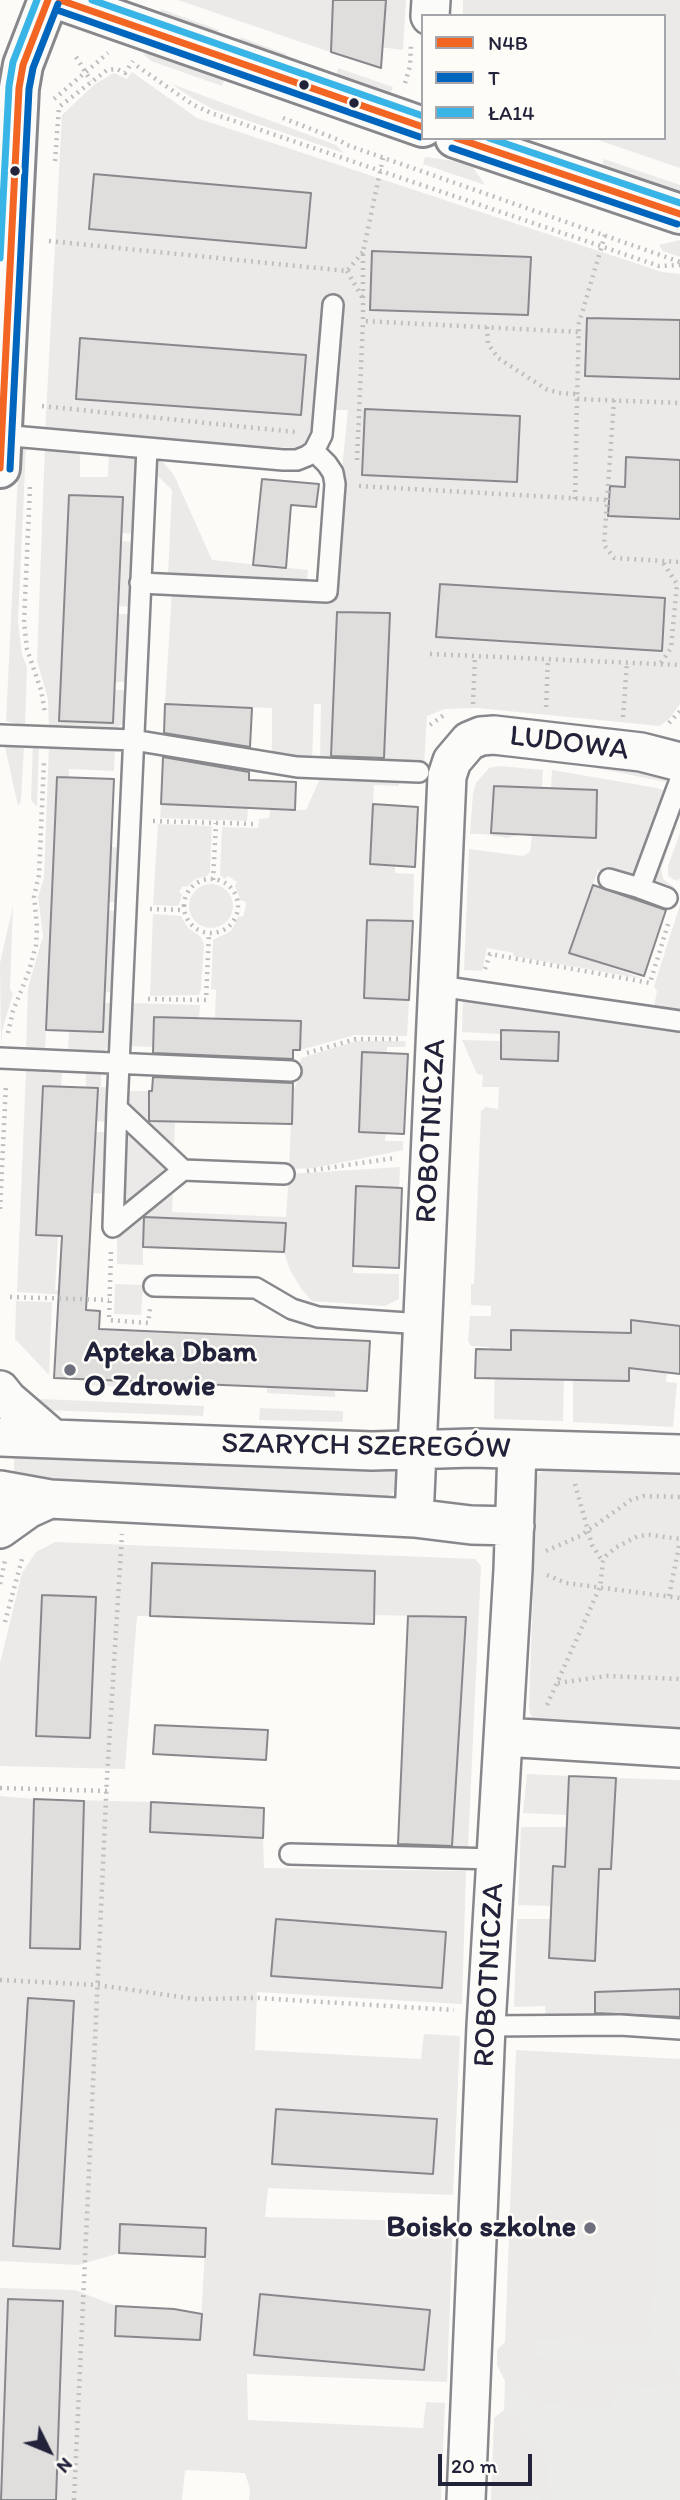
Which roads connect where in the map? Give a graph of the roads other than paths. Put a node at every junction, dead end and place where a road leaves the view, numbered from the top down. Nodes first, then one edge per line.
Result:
1 (48, 0) edge
2 (60, 0) edge
3 (421, 126) edge
4 (461, 140) edge
5 (680, 214) edge
6 (333, 305) dead end
7 (318, 443) junction
8 (11, 447) edge
9 (147, 448) junction
10 (140, 583) junction
11 (0, 735) edge
12 (133, 740) junction
13 (461, 748) joint
14 (680, 762) edge
15 (419, 772) dead end
16 (680, 780) edge
17 (609, 879) dead end
18 (640, 888) junction
19 (669, 905) road end
20 (439, 986) junction
21 (680, 1021) edge
22 (3, 1058) edge
23 (119, 1062) junction
24 (291, 1071) road end
25 (117, 1108) junction
26 (183, 1170) junction
27 (293, 1173) road end
28 (154, 1286) road end
29 (424, 1324) junction
30 (0, 1390) edge
31 (0, 1437) edge
32 (52, 1437) junction
33 (417, 1450) junction
34 (517, 1450) junction
35 (680, 1454) edge
36 (0, 1490) edge
37 (50, 1499) junction
38 (414, 1518) junction
39 (12, 1540) edge
40 (523, 1551) junction
41 (504, 1737) junction
42 (680, 1748) edge
43 (290, 1854) dead end
44 (497, 1859) junction
45 (471, 2018) junction
46 (680, 2029) edge
47 (466, 2500) edge

1 - 8 street
2 - 3 street
4 - 5 street
6 - 7 lane
7 - 9 lane
7 - 10 lane
8 - 9 lane
9 - 10 lane
10 - 12 lane
11 - 12 lane
12 - 15 lane
12 - 23 lane
13 - 14 street, LUDOWA
13 - 20 street, ROBOTNICZA
16 - 18 lane
17 - 18 lane
18 - 19 lane
20 - 21 lane
20 - 29 street, ROBOTNICZA
22 - 23 lane
23 - 24 lane
23 - 25 lane
25 - 26 lane
25 - 26 lane
26 - 27 lane
28 - 29 lane
29 - 33 street, ROBOTNICZA
30 - 32 street
31 - 32 street, SZARYCH SZEREGÓW
32 - 33 street, SZARYCH SZEREGÓW
33 - 34 street, SZARYCH SZEREGÓW
33 - 38 street, ROBOTNICZA
34 - 35 street, SZARYCH SZEREGÓW
34 - 40 street, ROBOTNICZA
36 - 37 street
37 - 38 street
37 - 39 street
38 - 40 street
40 - 41 street, ROBOTNICZA
41 - 42 street
41 - 44 street, ROBOTNICZA
43 - 44 lane
44 - 45 street, ROBOTNICZA
45 - 46 lane
45 - 47 street, ROBOTNICZA

